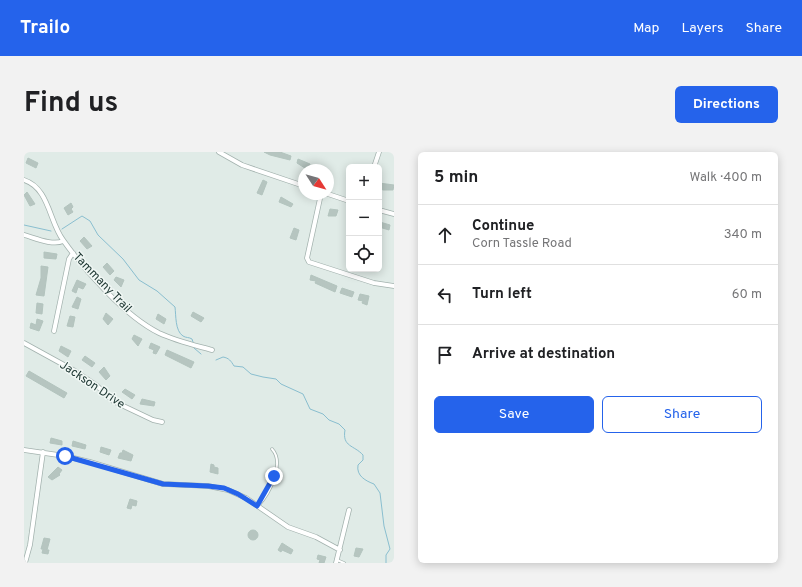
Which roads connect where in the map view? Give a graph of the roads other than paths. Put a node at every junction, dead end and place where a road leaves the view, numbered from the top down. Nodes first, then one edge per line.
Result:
1 (219, 152) edge
2 (379, 152) edge
3 (375, 164) edge
4 (24, 180) edge
5 (298, 184) edge
6 (334, 196) edge
7 (320, 200) edge
8 (346, 200) edge
9 (382, 211) edge
10 (394, 214) edge
11 (24, 235) edge
12 (63, 242) junction
13 (73, 253) junction
14 (394, 286) edge
15 (54, 331) dead end
16 (24, 343) edge
17 (212, 350) dead end
18 (162, 422) dead end
19 (272, 449) dead end
20 (24, 450) edge
21 (43, 452) junction
22 (257, 506) junction
23 (349, 510) dead end
24 (340, 550) junction
25 (337, 562) edge
26 (25, 563) edge
27 (344, 563) edge

1 - 5 street
2 - 3 street
4 - 12 street, Tammany Trail
6 - 8 street
7 - 14 street
9 - 10 street
11 - 12 street
12 - 13 street, Tammany Trail
13 - 15 street
13 - 17 street, Tammany Trail
16 - 18 street, Jackson Drive
19 - 22 lane
20 - 21 street
21 - 22 street
21 - 26 street
22 - 24 street
23 - 24 street
24 - 25 street
25 - 27 lane

